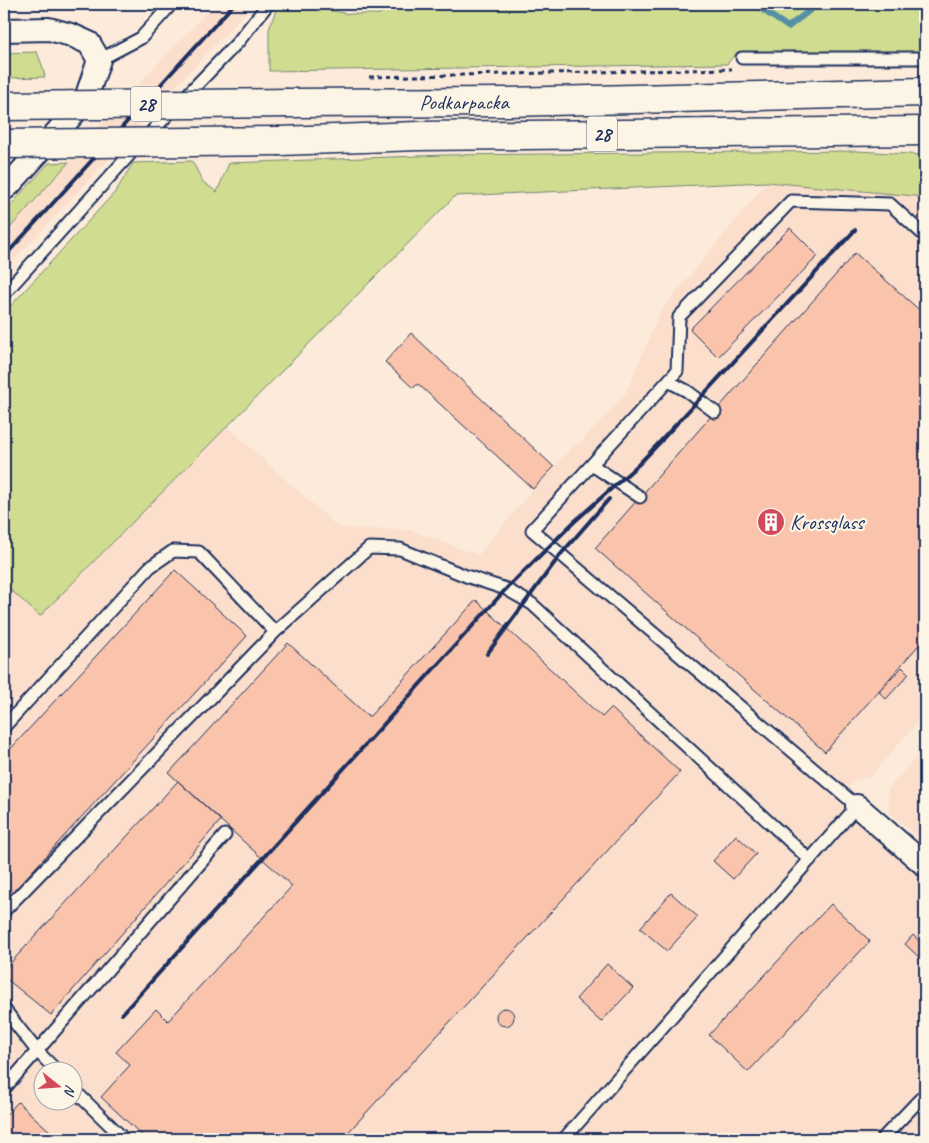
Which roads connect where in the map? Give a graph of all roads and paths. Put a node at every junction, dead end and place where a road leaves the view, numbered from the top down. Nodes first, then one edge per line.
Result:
1 (268, 4) edge
2 (168, 8) dead end
3 (4, 30) edge
4 (925, 58) edge
5 (99, 60) junction
6 (741, 63) joint
7 (365, 77) dead end
8 (925, 92) edge
9 (4, 106) edge
10 (925, 131) edge
11 (4, 144) edge
12 (4, 189) edge
13 (925, 236) edge
14 (4, 294) edge
15 (668, 381) junction
16 (715, 412) dead end
17 (592, 465) junction
18 (640, 497) dead end
19 (275, 632) junction
20 (4, 727) edge
21 (857, 806) junction
22 (225, 835) dead end
23 (810, 860) junction
24 (925, 865) edge
25 (4, 911) edge
26 (4, 1009) edge
27 (37, 1051) junction
28 (46, 1060) edge
29 (4, 1088) edge
30 (925, 1094) edge
31 (82, 1098) edge
32 (124, 1139) edge
33 (564, 1139) edge
34 (882, 1139) edge

1 - 14 lane
2 - 5 lane
3 - 5 street
4 - 6 lane
5 - 12 street
6 - 7 path
8 - 9 main road, Podkarpacka / 28, bridge
10 - 11 main road, Podkarpacka / 28, bridge
13 - 15 lane
15 - 16 lane
15 - 17 lane
17 - 18 lane
17 - 21 lane
19 - 20 lane
19 - 23 lane
19 - 25 lane
21 - 23 lane
21 - 24 street
22 - 27 lane
23 - 33 lane
26 - 27 lane
27 - 28 lane
27 - 29 lane
30 - 34 lane
31 - 32 lane

